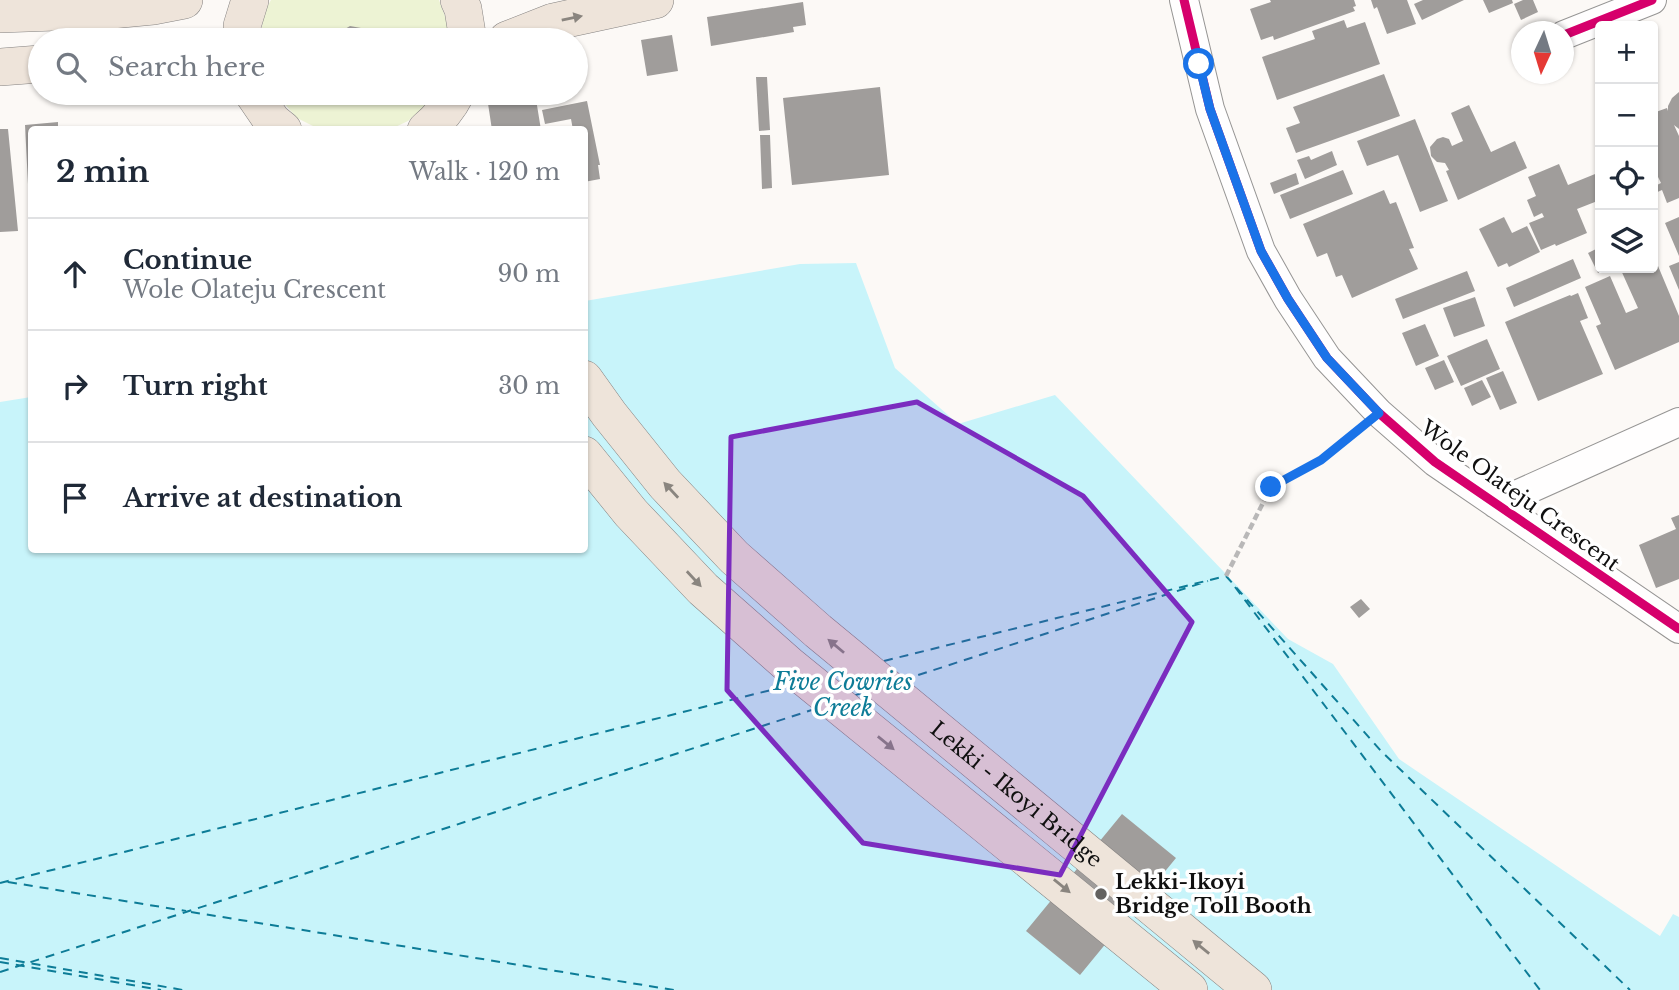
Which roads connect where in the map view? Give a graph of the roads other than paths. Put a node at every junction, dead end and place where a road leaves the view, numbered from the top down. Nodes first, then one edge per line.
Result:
1 (184, 0) edge
2 (250, 0) edge
3 (459, 0) edge
4 (655, 0) edge
5 (1184, 0) edge
6 (1652, 0) edge
7 (0, 14) edge
8 (242, 28) edge
9 (466, 28) edge
10 (538, 28) edge
11 (1574, 31) edge
12 (28, 65) edge
13 (0, 67) edge
14 (260, 105) edge
15 (453, 107) edge
16 (279, 126) edge
17 (431, 126) edge
18 (588, 385) edge
19 (1679, 422) edge
20 (588, 460) edge
21 (1496, 505) junction
22 (1679, 629) edge
23 (1189, 990) edge
24 (1253, 990) edge

1 - 7 main road
2 - 8 main road
3 - 9 main road
10 -> 4 main road
5 - 21 street, Wole Olateju Crescent
6 - 11 street
12 - 13 main road
14 - 16 main road
15 - 17 main road
24 -> 18 main road, Lekki - Ikoyi Bridge
19 - 21 street
20 -> 23 main road, Lekki - Ikoyi Bridge
21 - 22 street, Wole Olateju Crescent

